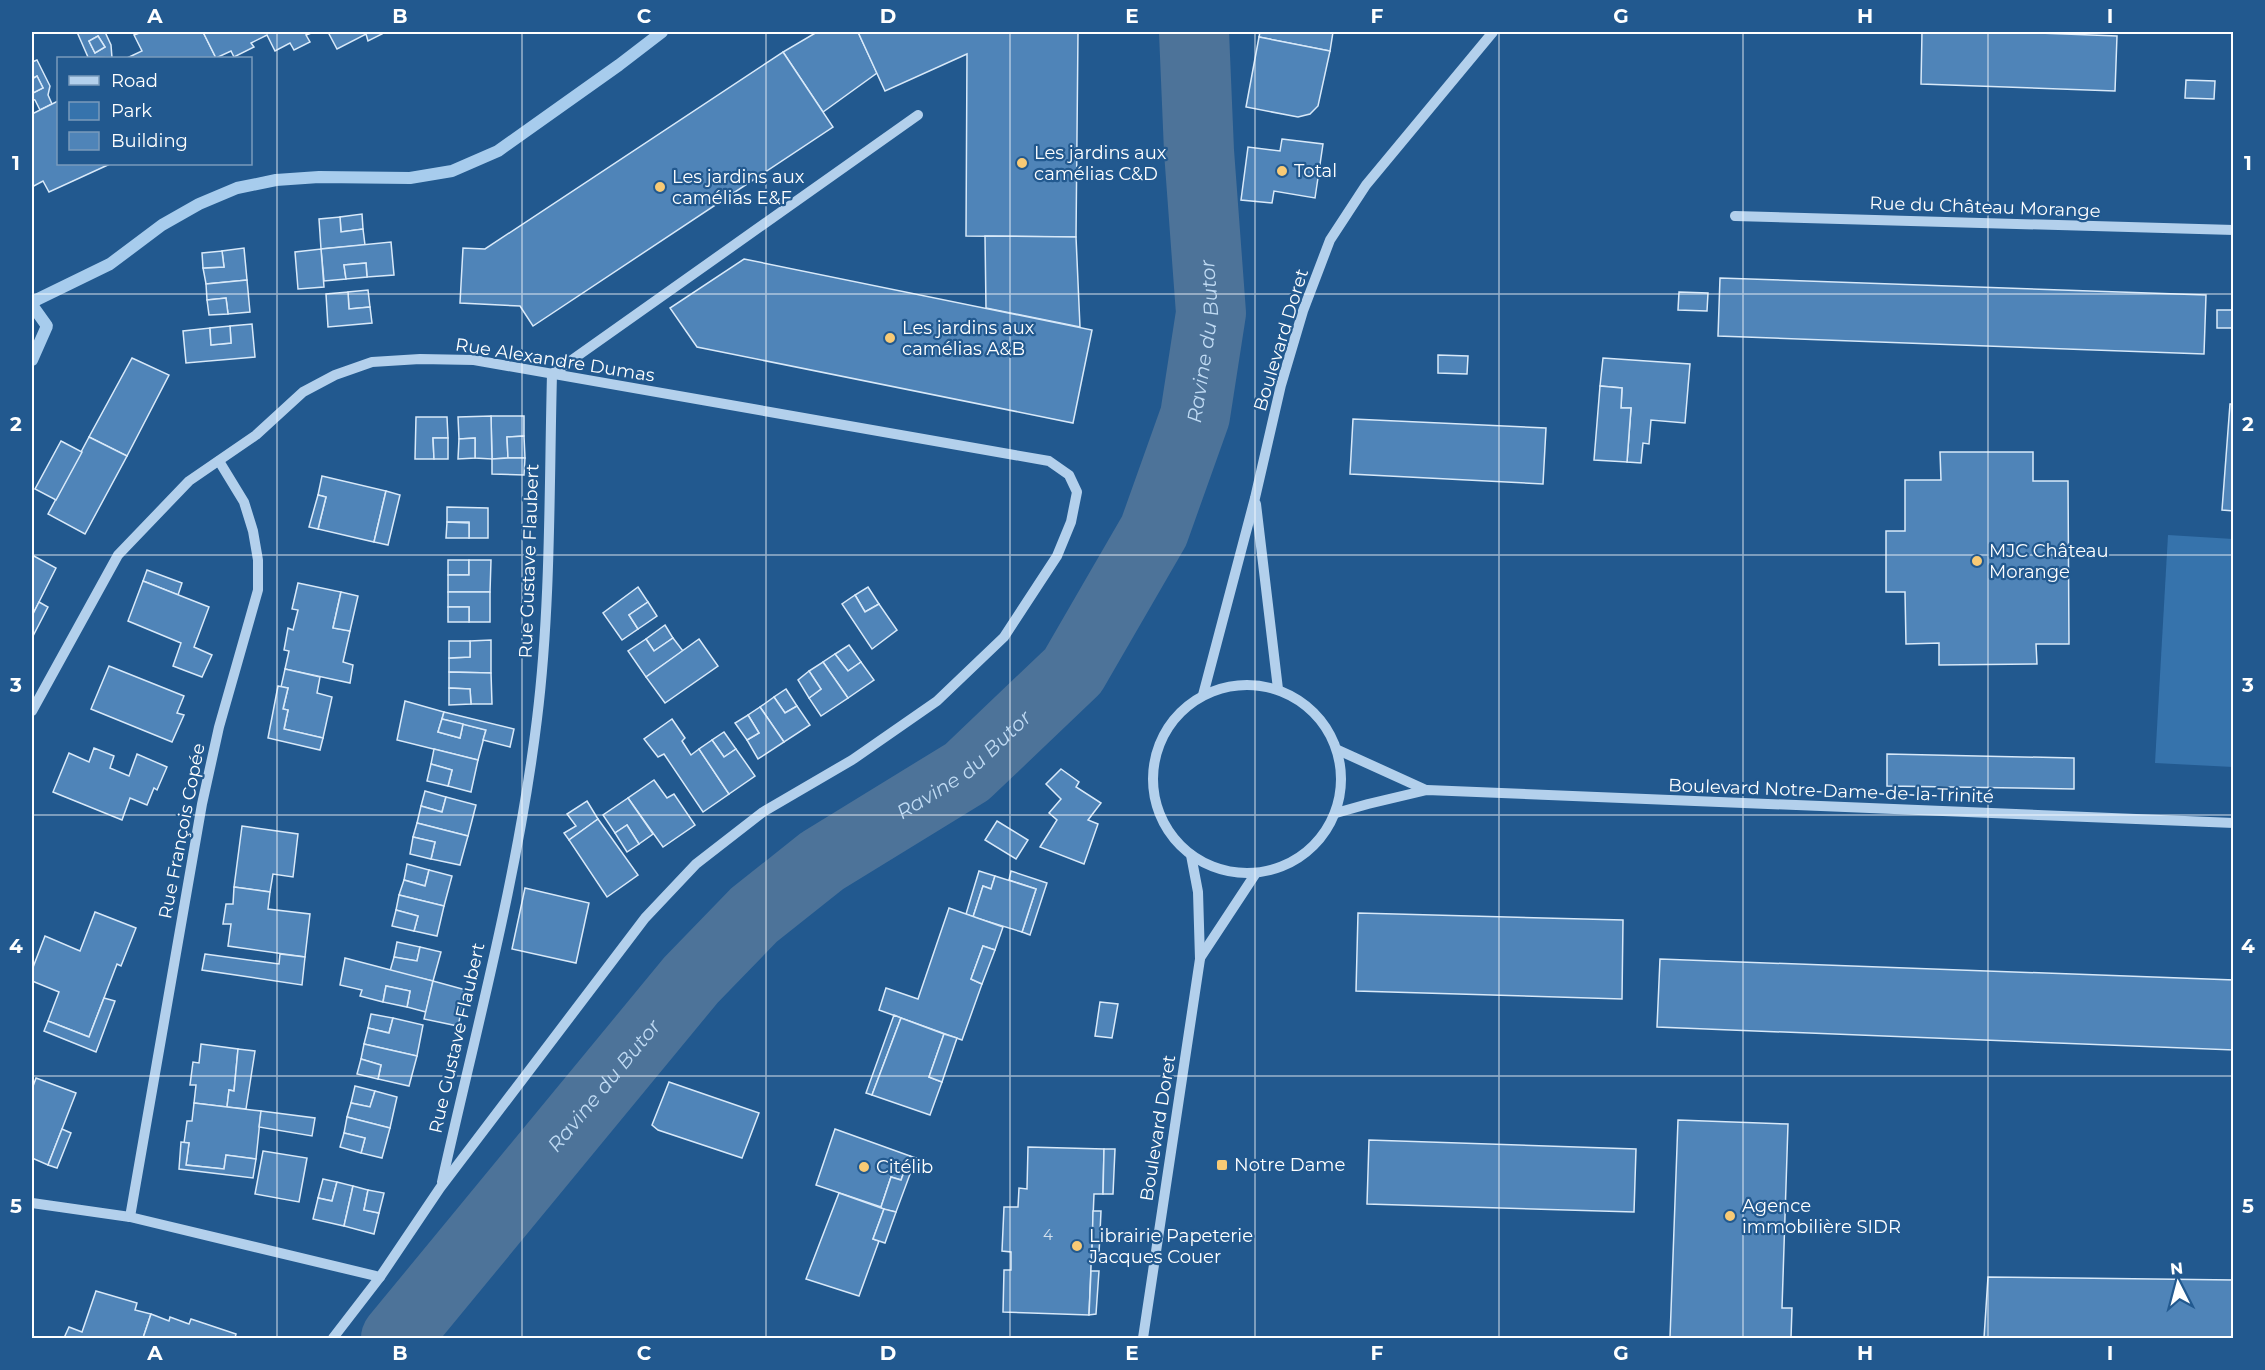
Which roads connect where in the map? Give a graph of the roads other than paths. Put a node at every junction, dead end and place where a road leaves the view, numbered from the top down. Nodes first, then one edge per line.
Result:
1 (1493, 32) edge
2 (918, 115) dead end
3 (1735, 216) dead end
4 (2234, 230) edge
5 (552, 374) junction
6 (219, 461) junction
7 (1049, 461) joint
8 (1256, 498) junction
9 (1278, 689) junction
10 (1203, 695) junction
11 (32, 711) edge
12 (1338, 750) junction
13 (1426, 790) junction
14 (1336, 813) junction
15 (2234, 823) edge
16 (1191, 855) junction
17 (1256, 873) junction
18 (1200, 959) junction
19 (440, 1188) junction
20 (32, 1203) edge
21 (130, 1217) junction
22 (380, 1277) junction
23 (333, 1338) edge
24 (1143, 1338) edge

1 - 8 street, Boulevard Doret
2 - 5 street
3 - 4 street, Rue du Château Morange
5 - 6 street, Rue Alexandre Dumas
5 - 7 street, Rue Alexandre Dumas
5 - 19 street, Rue Gustave Flaubert
6 - 11 street, Rue Alexandre Dumas
6 - 21 street, Rue François Copée
7 - 19 street, Rue Gustave Flaubert
8 - 9 street, Boulevard Doret
8 - 10 street, Boulevard Doret
9 - 10 street
9 - 12 street
10 - 16 street
12 - 13 street, Boulevard Notre-Dame-de-la-Trinité
12 - 14 street
13 - 14 street, Boulevard Notre-Dame-de-la-Trinité
13 - 15 street, Boulevard Notre-Dame-de-la-Trinité
14 - 17 street
16 - 17 street
16 - 18 street, Boulevard Doret
17 - 18 street, Boulevard Doret
18 - 24 street, Boulevard Doret
19 - 22 street, Rue Gustave Flaubert
20 - 21 street
21 - 22 street
22 - 23 street, Rue Gustave Flaubert

